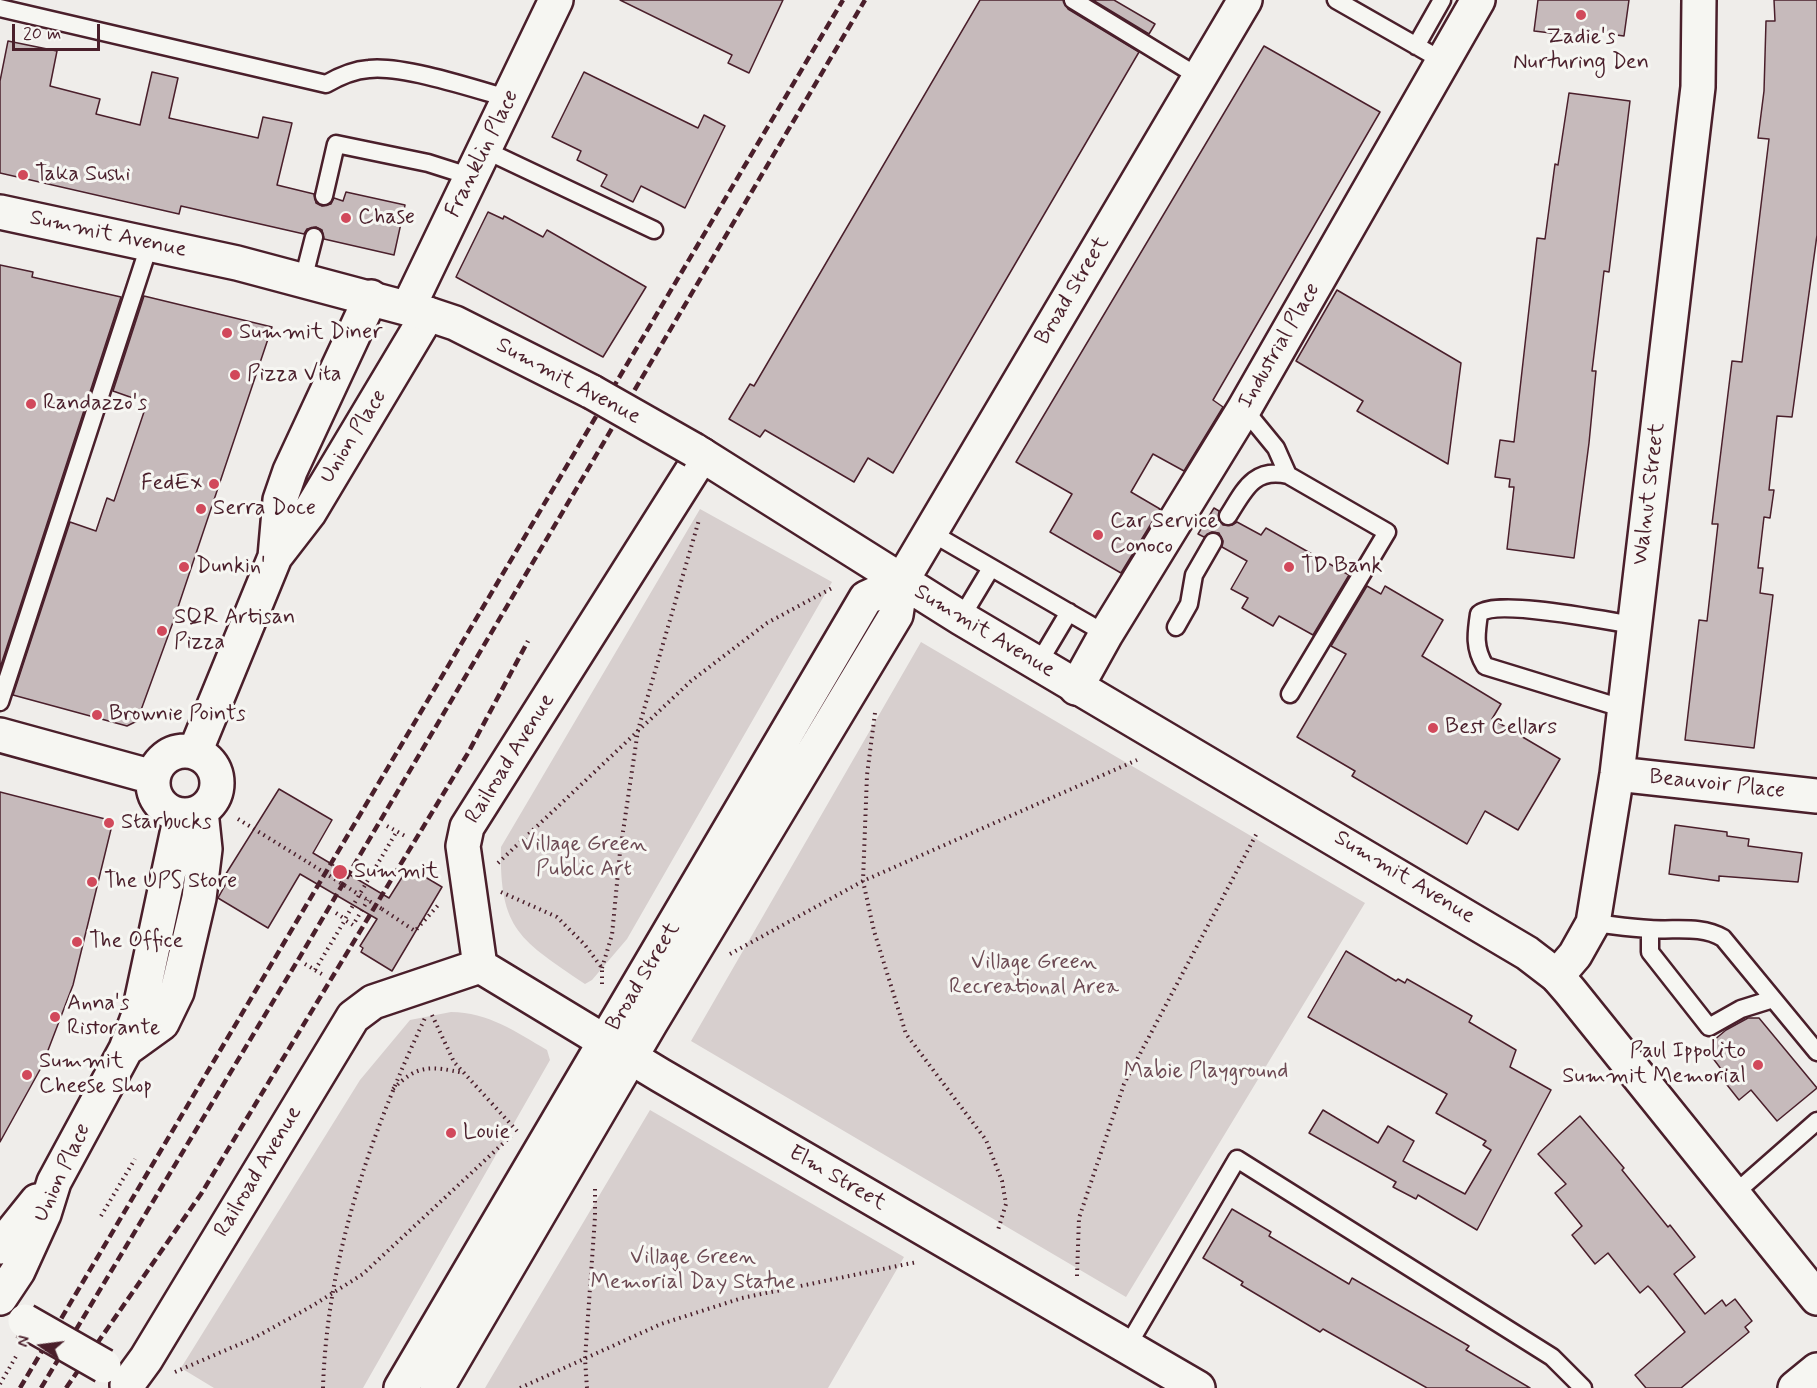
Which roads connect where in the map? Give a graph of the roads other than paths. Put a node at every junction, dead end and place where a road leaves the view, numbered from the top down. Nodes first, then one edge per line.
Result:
1 (556, 0) edge
2 (1073, 0) edge
3 (1245, 0) edge
4 (1336, 0) edge
5 (1442, 0) edge
6 (1478, 0) edge
7 (1699, 0) edge
8 (0, 8) edge
9 (1429, 53) junction
10 (1199, 77) junction
11 (510, 99) junction
12 (478, 164) junction
13 (324, 196) dead end
14 (0, 212) edge
15 (654, 230) dead end
16 (314, 237) dead end
17 (149, 246) junction
18 (303, 280) junction
19 (370, 297) junction
20 (418, 311) junction
21 (1244, 409) junction
22 (698, 452) junction
23 (1288, 475) junction
24 (1228, 516) dead end
25 (930, 532) junction
26 (1213, 542) dead end
27 (275, 557) junction
28 (991, 568) junction
29 (901, 582) junction
30 (1069, 612) junction
31 (961, 618) junction
32 (1634, 625) junction
33 (1176, 627) dead end
34 (1106, 634) junction
35 (1038, 664) junction
36 (1076, 688) junction
37 (1290, 694) dead end
38 (0, 702) edge
39 (1625, 709) junction
40 (0, 735) edge
41 (195, 752) junction
42 (1617, 774) junction
43 (153, 777) junction
44 (1817, 796) edge
45 (191, 813) junction
46 (1593, 923) junction
47 (1650, 929) junction
48 (480, 966) junction
49 (1557, 976) junction
50 (1773, 999) junction
51 (618, 1050) junction
52 (1817, 1052) edge
53 (1817, 1121) edge
54 (54, 1182) junction
55 (1734, 1194) junction
56 (0, 1246) edge
57 (0, 1298) edge
58 (1817, 1298) edge
59 (15, 1325) edge
60 (1127, 1347) junction
61 (1817, 1370) edge
62 (121, 1382) edge
63 (401, 1388) edge
64 (437, 1388) edge
65 (1198, 1388) edge
66 (1583, 1388) edge
67 (1795, 1388) edge

1 - 11 street, Franklin Place
2 - 10 lane
3 - 10 street, Broad Street
4 - 9 lane
5 - 9 lane
6 - 9 street, Industrial Place
7 - 32 street, Walnut Street
8 - 11 lane
9 - 21 street, Industrial Place
10 - 25 street, Broad Street
11 - 12 street, Franklin Place
12 - 13 lane
12 - 15 lane
12 - 20 street, Franklin Place
14 - 17 street, Summit Avenue
16 - 18 lane
17 - 18 street, Summit Avenue
17 - 38 lane
18 - 19 street, Summit Avenue
19 - 20 street, Summit Avenue
19 - 27 street, Union Place
20 - 22 street, Summit Avenue, bridge
20 - 27 street, Union Place
21 - 23 lane
21 - 34 street, Industrial Place
22 - 29 street, Summit Avenue
22 - 48 street, Railroad Avenue
23 - 24 lane
23 - 37 lane
25 - 28 lane
25 - 29 street, Broad Street
26 - 33 lane
27 - 41 street, Union Place
28 - 30 lane
28 - 31 lane
29 - 31 street, Summit Avenue
29 - 51 street, Broad Street
30 - 34 lane
30 - 35 lane
31 - 35 street, Summit Avenue
32 - 39 street, Walnut Street
32 - 39 lane
34 - 36 street, Industrial Place
35 - 36 street, Summit Avenue
36 - 49 street, Summit Avenue
39 - 42 street, Walnut Street
40 - 43 street
41 - 43 street
41 - 45 street, Union Place
42 - 44 street, Beauvoir Place
42 - 46 street, Walnut Street
43 - 45 street
45 - 54 street, Union Place
46 - 47 lane
46 - 49 street, Walnut Street
47 - 50 lane
47 - 50 lane
48 - 51 street, Elm Street
48 - 62 street, Railroad Avenue
49 - 55 street, Summit Avenue
50 - 52 lane
51 - 60 street, Elm Street
51 - 63 street, Broad Street
51 - 64 street, Broad Street
53 - 55 lane
54 - 56 street
54 - 57 street, Union Place
55 - 58 street, Summit Avenue
59 - 62 street, bridge
60 - 65 street, Elm Street
60 - 66 lane
61 - 67 street

